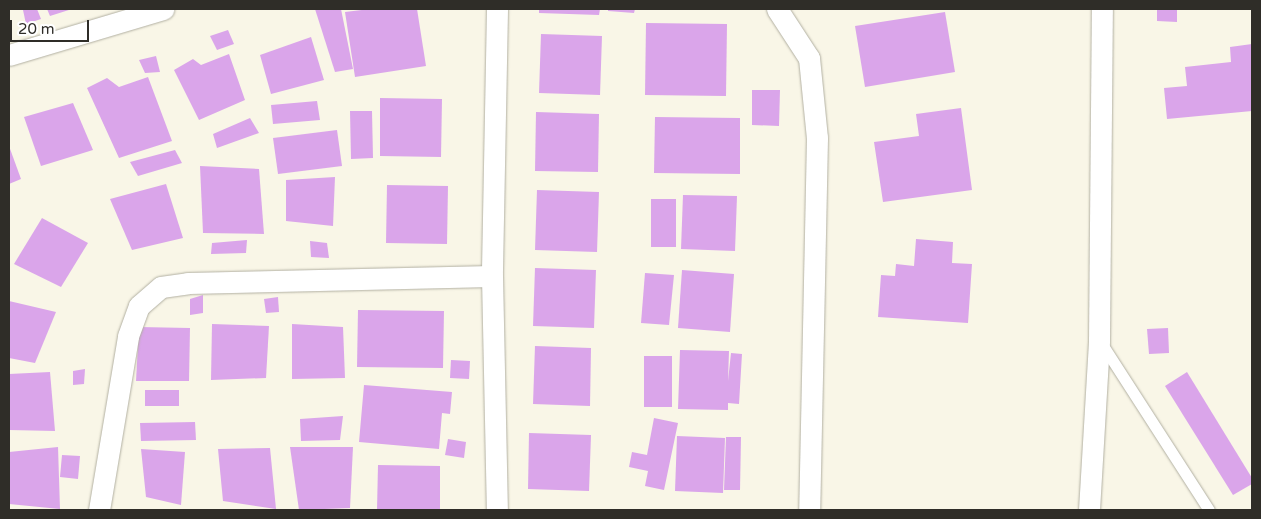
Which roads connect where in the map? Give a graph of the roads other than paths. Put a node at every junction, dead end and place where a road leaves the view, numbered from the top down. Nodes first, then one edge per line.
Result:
1 (163, 9) edge
2 (497, 9) edge
3 (778, 9) edge
4 (1102, 9) edge
5 (9, 55) edge
6 (492, 276) junction
7 (1099, 340) junction
8 (99, 510) edge
9 (497, 510) edge
10 (810, 510) edge
11 (1089, 510) edge
12 (1209, 510) edge

1 - 5 street
2 - 6 street
3 - 10 street
4 - 7 street
6 - 8 street
6 - 9 street
7 - 11 street
7 - 12 lane

